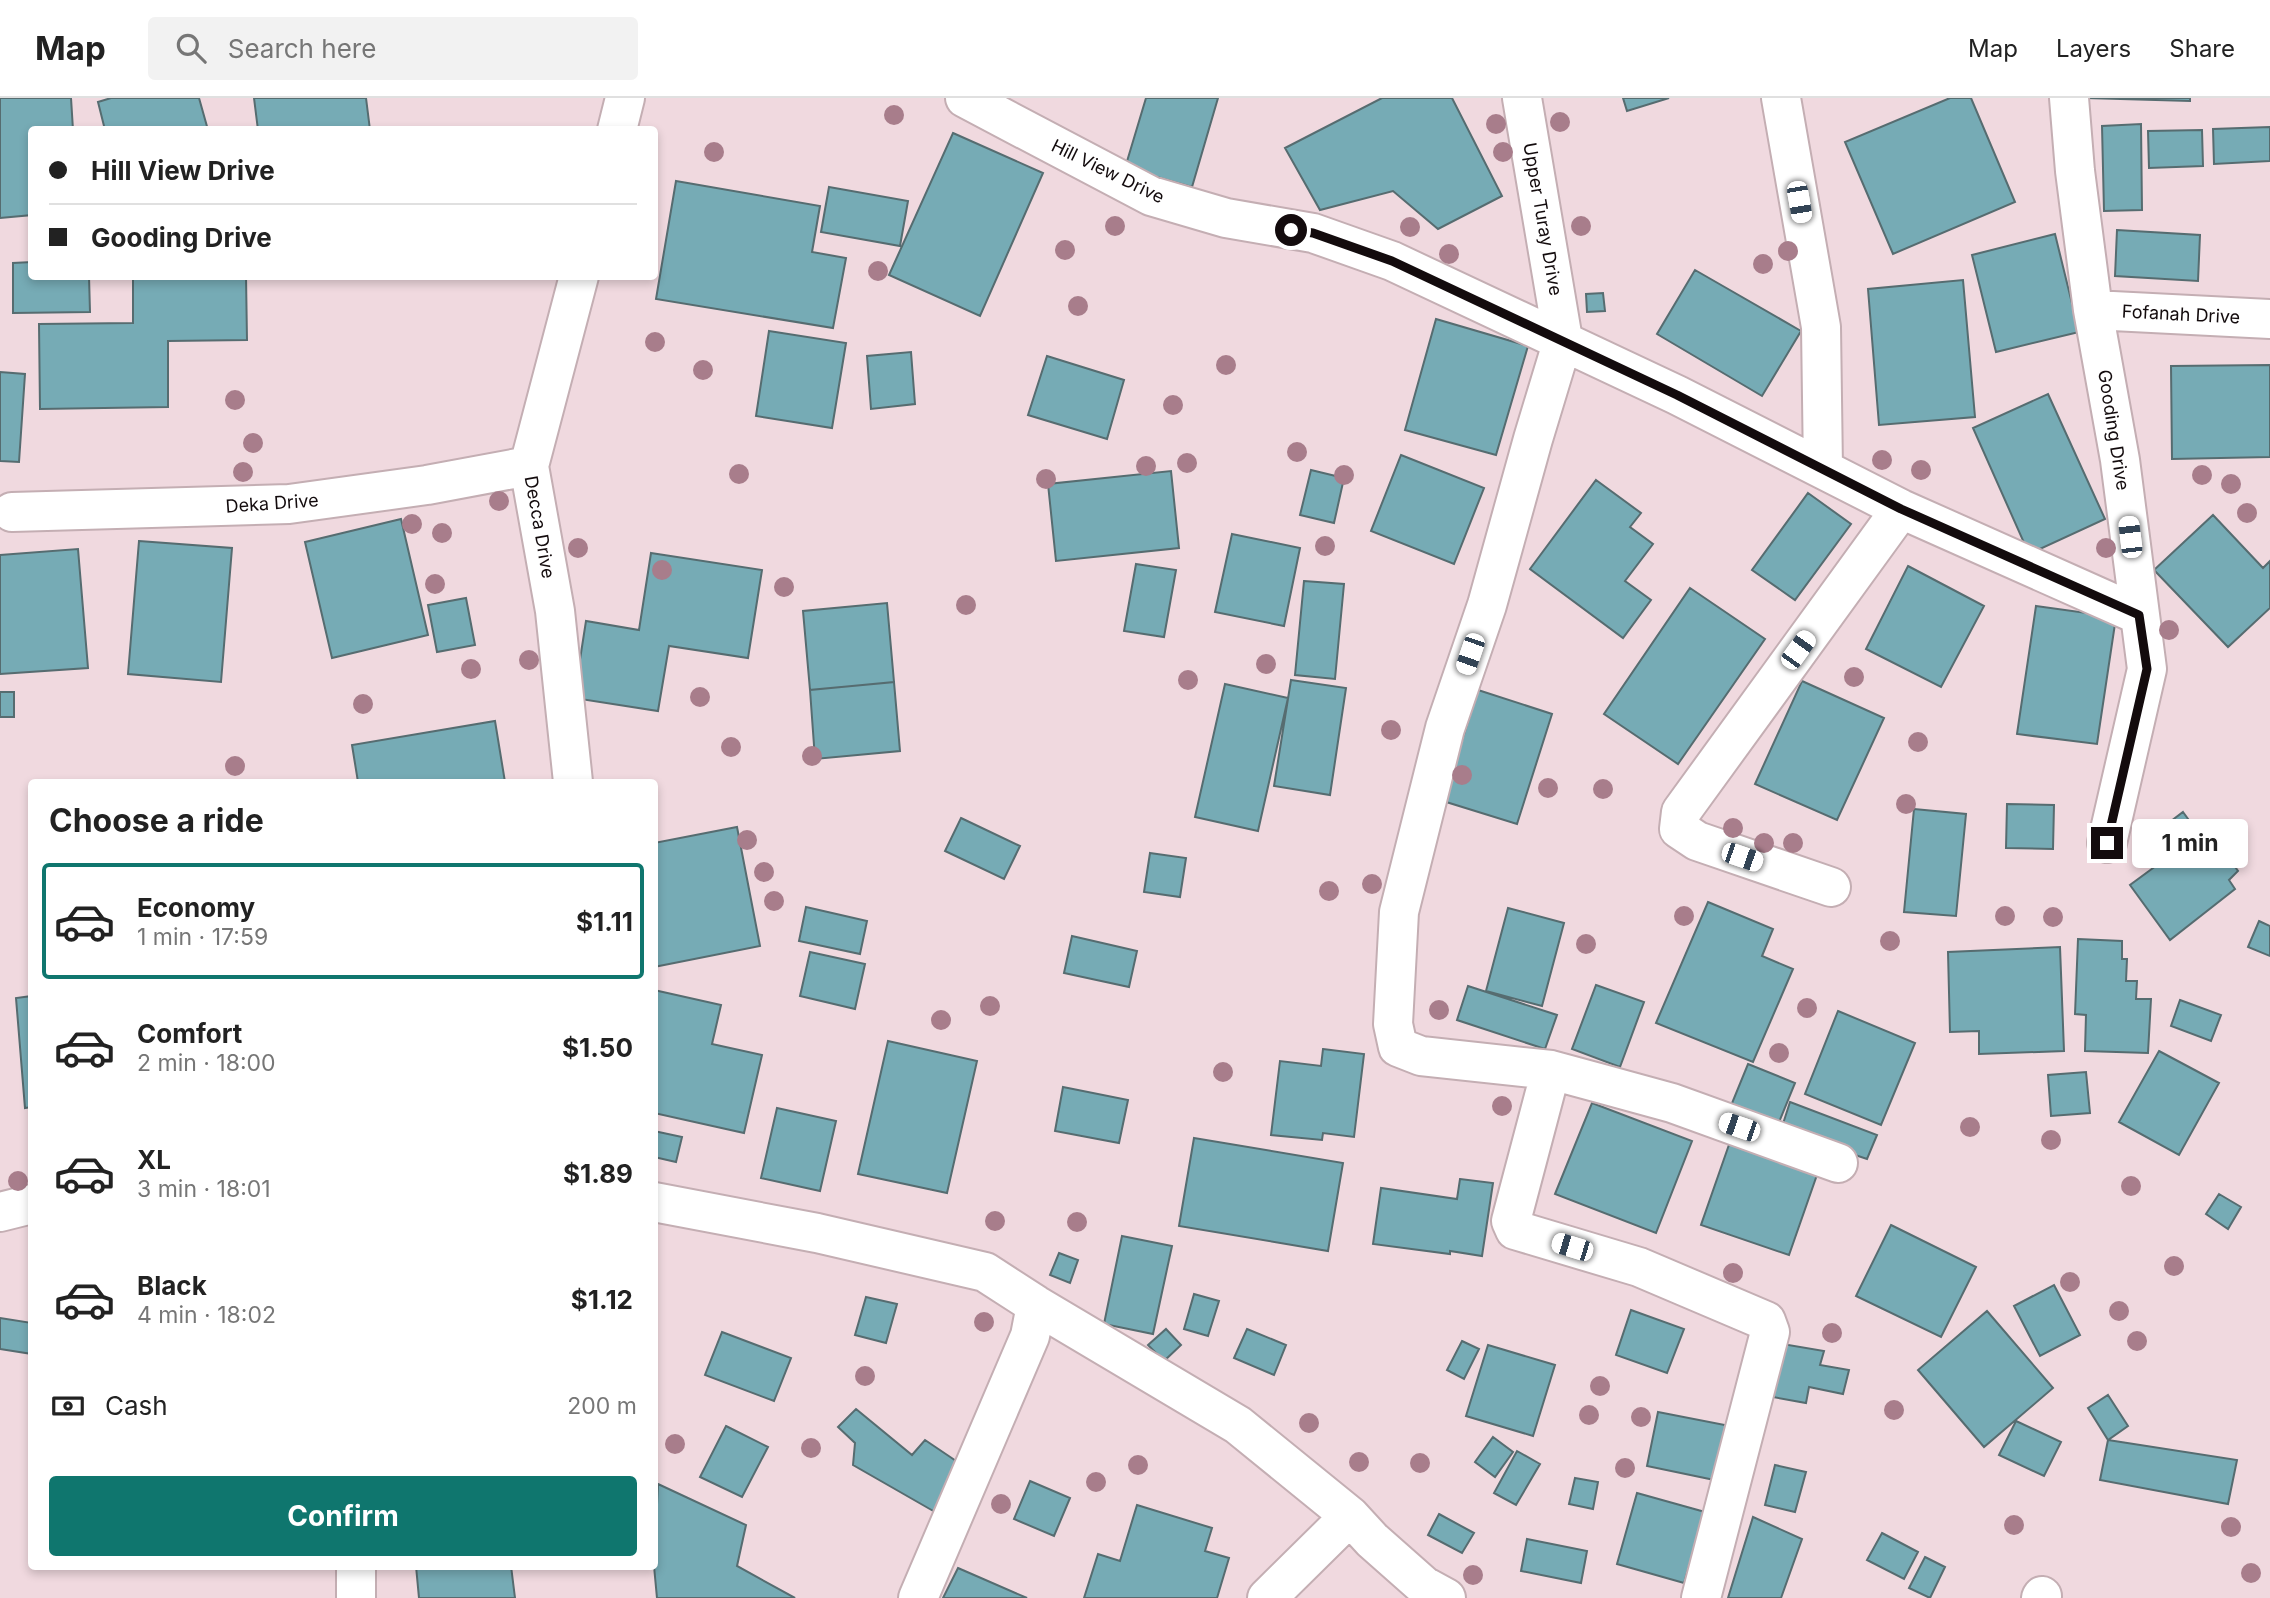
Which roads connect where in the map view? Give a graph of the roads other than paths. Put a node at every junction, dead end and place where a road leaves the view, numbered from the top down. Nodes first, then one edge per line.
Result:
1 (625, 98) edge
2 (965, 98) edge
3 (1522, 98) edge
4 (1781, 98) edge
5 (2069, 98) edge
6 (618, 126) edge
7 (578, 280) edge
8 (2093, 310) junction
9 (2270, 319) edge
10 (1563, 340) junction
11 (529, 466) junction
12 (1823, 469) junction
13 (1901, 509) junction
14 (12, 512) dead end
15 (2139, 615) junction
16 (573, 779) edge
17 (2107, 843) dead end
18 (1831, 887) dead end
19 (1551, 1070) junction
20 (1838, 1163) dead end
21 (658, 1203) edge
22 (28, 1205) edge
23 (0, 1213) edge
24 (1036, 1305) junction
25 (1350, 1516) junction
26 (356, 1570) edge
27 (356, 1598) edge
28 (918, 1598) edge
29 (1267, 1598) edge
30 (1446, 1598) edge
31 (1701, 1598) edge

1 - 6 street
2 - 10 street, Hill View Drive
3 - 10 street, Upper Turay Drive
4 - 12 street
5 - 8 street, Gooding Drive
7 - 11 street, Decca Drive
8 - 9 street, Fofanah Drive
8 - 15 street, Gooding Drive
10 - 12 street, Hill View Drive
10 - 19 street
11 - 14 street, Deka Drive
11 - 16 street, Decca Drive
12 - 13 street, Hill View Drive
13 - 15 street, Hill View Drive
13 - 18 street
15 - 17 street, Gooding Drive
19 - 20 street
19 - 31 street
21 - 24 street
22 - 23 street
24 - 25 street
24 - 28 street
25 - 29 street
25 - 30 street
26 - 27 street

